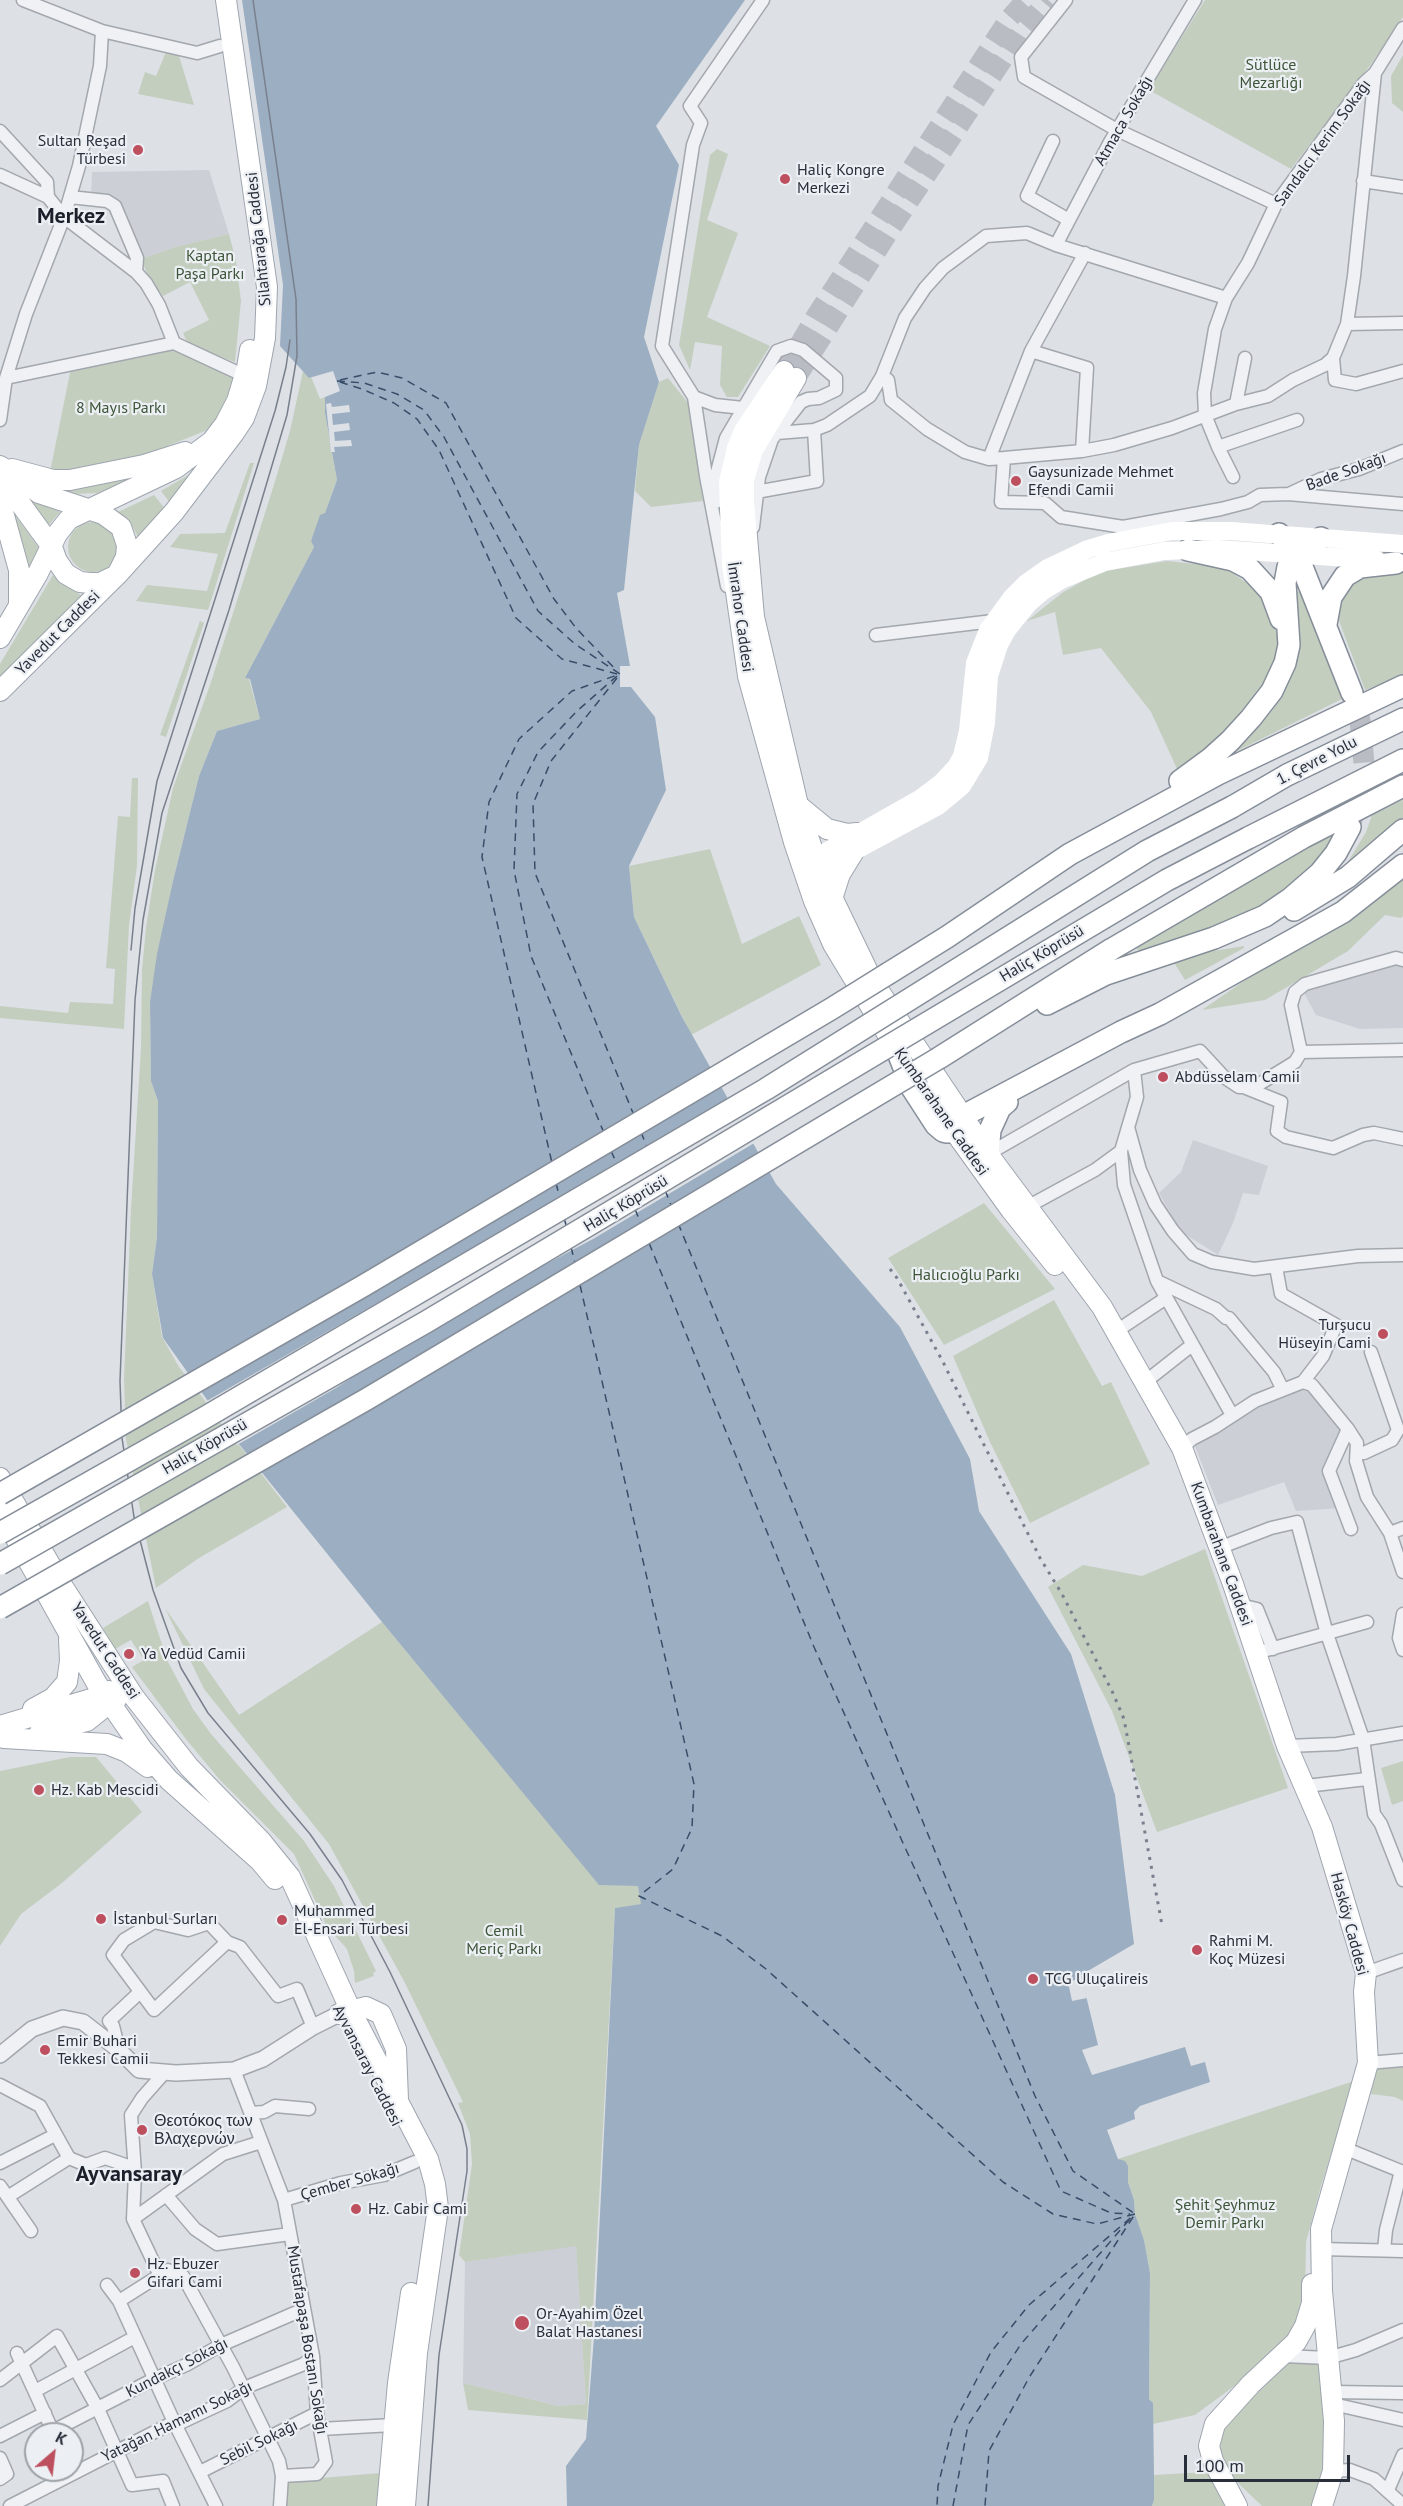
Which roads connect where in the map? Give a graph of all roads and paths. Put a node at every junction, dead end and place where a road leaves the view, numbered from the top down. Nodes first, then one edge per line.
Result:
1 (23, 0) edge
2 (214, 0) edge
3 (226, 0) edge
4 (763, 0) edge
5 (1066, 0) edge
6 (1190, 1) edge
7 (1403, 28) edge
8 (102, 31) junction
9 (220, 46) junction
10 (1375, 73) junction
11 (0, 130) edge
12 (1117, 130) junction
13 (1053, 141) dead end
14 (0, 175) edge
15 (1363, 181) junction
16 (1403, 187) edge
17 (48, 197) junction
18 (70, 197) junction
19 (1276, 204) junction
20 (64, 217) junction
21 (1069, 220) junction
22 (1056, 245) junction
23 (1085, 253) junction
24 (136, 272) junction
25 (1226, 298) junction
26 (1403, 323) edge
27 (1347, 324) junction
28 (174, 343) junction
29 (1031, 351) junction
30 (1245, 358) dead end
31 (1333, 358) junction
32 (1403, 371) edge
33 (245, 376) junction
34 (882, 376) junction
35 (3, 385) edge
36 (694, 397) junction
37 (1236, 404) junction
38 (743, 408) junction
39 (1205, 415) junction
40 (0, 420) edge
41 (1298, 420) dead end
42 (814, 430) junction
43 (218, 433) junction
44 (777, 433) junction
45 (1218, 447) junction
46 (1082, 451) junction
47 (1403, 451) edge
48 (1005, 458) junction
49 (989, 459) junction
50 (0, 465) edge
51 (1233, 477) dead end
52 (0, 482) edge
53 (756, 492) junction
54 (1288, 494) junction
55 (0, 501) edge
56 (1403, 504) edge
57 (86, 510) junction
58 (716, 521) junction
59 (1124, 532) junction
60 (1279, 534) junction
61 (1321, 538) junction
62 (51, 547) junction
63 (1188, 549) junction
64 (1297, 554) junction
65 (1400, 557) edge
66 (117, 575) junction
67 (749, 576) junction
68 (738, 606) junction
69 (18, 608) junction
70 (993, 621) junction
71 (1326, 625) junction
72 (876, 635) dead end
73 (0, 638) edge
74 (1288, 645) junction
75 (1403, 686) edge
76 (0, 691) edge
77 (1352, 693) tunnel mouth
78 (1403, 718) edge
79 (1403, 760) edge
80 (1214, 766) junction
81 (1403, 786) edge
82 (798, 805) junction
83 (1232, 807) joint
84 (1350, 827) tunnel mouth
85 (1403, 830) edge
86 (857, 833) junction
87 (853, 853) junction
88 (1403, 865) edge
89 (812, 866) junction
90 (832, 899) junction
91 (1265, 916) junction
92 (1403, 960) edge
93 (1161, 1014) junction
94 (897, 1050) joint
95 (1403, 1050) edge
96 (1301, 1052) junction
97 (939, 1058) junction
98 (1134, 1070) junction
99 (1243, 1087) junction
100 (1007, 1101) junction
101 (962, 1124) junction
102 (1128, 1126) junction
103 (1403, 1139) edge
104 (1121, 1151) junction
105 (988, 1154) junction
106 (1027, 1207) junction
107 (1403, 1256) edge
108 (1276, 1267) junction
109 (1157, 1281) junction
110 (1166, 1299) junction
111 (1115, 1332) junction
112 (1192, 1345) junction
113 (1371, 1352) dead end
114 (1145, 1382) junction
115 (1303, 1382) junction
116 (1282, 1388) junction
117 (1232, 1415) junction
118 (1348, 1429) junction
119 (1398, 1438) edge
120 (1182, 1448) junction
121 (1358, 1452) junction
122 (0, 1478) edge
123 (0, 1494) edge
124 (0, 1510) edge
125 (1403, 1527) edge
126 (1351, 1529) dead end
127 (0, 1533) edge
128 (1390, 1533) junction
129 (1219, 1548) junction
130 (0, 1564) edge
131 (1403, 1572) edge
132 (0, 1608) edge
133 (1403, 1614) edge
134 (1367, 1622) dead end
135 (66, 1628) junction
136 (1327, 1634) junction
137 (1403, 1650) edge
138 (1264, 1651) junction
139 (110, 1662) junction
140 (106, 1699) junction
141 (1, 1731) edge
142 (1403, 1733) edge
143 (1363, 1739) junction
144 (1287, 1746) junction
145 (1367, 1779) junction
146 (169, 1780) junction
147 (1306, 1786) junction
148 (228, 1810) junction
149 (1403, 1880) edge
150 (227, 1942) junction
151 (1403, 1960) edge
152 (1366, 1973) junction
153 (140, 1992) junction
154 (344, 2012) junction
155 (313, 2026) junction
156 (119, 2050) junction
157 (0, 2055) edge
158 (1403, 2060) edge
159 (1368, 2063) junction
160 (234, 2070) junction
161 (165, 2072) junction
162 (2, 2089) edge
163 (309, 2109) dead end
164 (251, 2113) junction
165 (55, 2135) junction
166 (261, 2142) junction
167 (1344, 2148) junction
168 (69, 2158) junction
169 (416, 2162) junction
170 (0, 2163) edge
171 (134, 2168) junction
172 (1338, 2169) junction
173 (1402, 2171) edge
174 (0, 2186) edge
175 (166, 2195) junction
176 (9, 2196) junction
177 (284, 2200) junction
178 (132, 2219) junction
179 (31, 2231) dead end
180 (290, 2234) junction
181 (1321, 2249) junction
182 (1384, 2250) junction
183 (1403, 2252) edge
184 (160, 2276) junction
185 (107, 2285) dead end
186 (119, 2301) junction
187 (304, 2309) junction
188 (1403, 2330) edge
189 (135, 2337) junction
190 (221, 2345) junction
191 (313, 2356) junction
192 (1284, 2356) junction
193 (1328, 2358) junction
194 (19, 2359) junction
195 (77, 2368) junction
196 (154, 2379) junction
197 (0, 2380) edge
198 (244, 2388) junction
199 (35, 2391) junction
200 (1403, 2393) edge
201 (1332, 2398) junction
202 (98, 2409) junction
203 (45, 2413) junction
204 (317, 2413) junction
205 (1403, 2420) edge
206 (49, 2422) edge
207 (74, 2422) edge
208 (174, 2422) junction
209 (393, 2425) junction
210 (320, 2429) junction
211 (0, 2436) edge
212 (269, 2438) junction
213 (116, 2452) junction
214 (1403, 2455) edge
215 (0, 2458) edge
216 (84, 2466) edge
217 (200, 2472) junction
218 (1333, 2472) junction
219 (282, 2476) junction
220 (0, 2479) edge
221 (53, 2482) edge
222 (1388, 2490) junction
223 (31, 2495) junction
224 (1238, 2504) edge
225 (392, 2505) edge
226 (1403, 2505) edge
227 (10, 2506) edge
228 (40, 2506) edge
229 (173, 2506) edge
230 (216, 2506) edge
231 (280, 2506) edge
232 (1322, 2506) edge

1 - 8 street
2 - 9 main road, Silahtarağa Caddesi
3 - 66 main road, Silahtarağa Caddesi
4 - 36 street
5 - 12 street
6 - 12 street, Atmaca Sokağı
7 - 10 street, Sandalcı Kerim Sokağı
8 - 9 street
8 - 18 street
9 - 33 main road, Silahtarağa Caddesi
10 - 15 street
10 - 19 street, Sandalcı Kerim Sokağı
11 - 17 street
12 - 19 street
12 - 21 street, Atmaca Sokağı
13 - 21 street
14 - 17 street
15 - 16 street
15 - 27 street
17 - 20 street
18 - 20 street
18 - 24 street
19 - 25 street, Sandalcı Kerim Sokağı
20 - 24 street
20 - 35 street
21 - 22 street, Atmaca Sokağı
22 - 23 street
22 - 34 street
23 - 25 street
23 - 29 street
24 - 28 street
25 - 39 street, Sandalcı Kerim Sokağı
26 - 27 street
27 - 31 street
28 - 33 street
28 - 35 street
29 - 46 street
29 - 49 street
30 - 37 street
31 - 32 street
31 - 37 street
33 - 43 main road, Silahtarağa Caddesi
34 - 42 street
34 - 49 street
35 - 40 street
36 - 38 street
36 - 58 street
37 - 39 street
38 - 44 street
38 - 58 street
39 - 45 street
39 - 46 street
41 - 45 street
42 - 44 street
42 - 53 street
43 - 50 main road
43 - 57 main road, Silahtarağa Caddesi
44 - 53 street
45 - 51 street
46 - 48 street
47 - 54 street, Bade Sokağı
48 - 49 street
48 - 59 street
50 - 57 main road
52 - 62 main road
53 - 67 street
54 - 56 street
54 - 59 street
55 - 69 main road
57 - 62 main road
57 - 66 main road
58 - 68 street
59 - 60 main road
59 - 70 main road
60 - 61 main road
60 - 64 highway
61 - 64 highway
61 - 65 main road
62 - 66 main road
62 - 69 main road
63 - 64 main road
63 - 74 highway
63 - 87 main road
64 - 65 main road
64 - 71 highway
64 - 74 highway
65 - 71 highway
66 - 76 main road, Yavedut Caddesi
67 - 68 main road, İmrahor Caddesi
67 - 82 main road, İmrahor Caddesi
68 - 89 main road, İmrahor Caddesi
69 - 73 main road
70 - 72 street
70 - 86 main road
71 - 77 highway
74 - 80 highway
75 - 80 highway
78 - 83 highway, 1. Çevre Yolu
79 - 130 highway, Haliç Köprüsü, bridge
80 - 123 highway, bridge
81 - 97 highway
82 - 86 main road
82 - 89 main road, İmrahor Caddesi
83 - 127 highway, Haliç Köprüsü, bridge
84 - 91 highway
85 - 91 highway
86 - 89 main road
87 - 89 main road
87 - 90 main road
88 - 93 highway
89 - 90 main road, Kumbarahane Caddesi
89 - 94 main road, Kumbarahane Caddesi
90 - 101 main road, Kumbarahane Caddesi
91 - 97 highway
92 - 96 street
93 - 100 highway
93 - 101 highway
94 - 101 highway
95 - 96 street
96 - 99 street
97 - 132 highway, bridge
98 - 99 street
98 - 102 street
98 - 105 street
99 - 103 street
100 - 101 highway
100 - 105 highway
101 - 105 main road, Kumbarahane Caddesi
101 - 111 main road, Kumbarahane Caddesi
102 - 104 street
102 - 108 street
104 - 106 street
104 - 109 street
105 - 106 main road, Kumbarahane Caddesi
106 - 111 main road, Kumbarahane Caddesi
107 - 108 street
108 - 115 street
109 - 110 street
109 - 116 street
110 - 111 street
110 - 112 street
111 - 114 main road, Kumbarahane Caddesi
112 - 114 street
112 - 117 street
113 - 119 street
114 - 120 main road, Kumbarahane Caddesi
115 - 116 street
115 - 118 street
116 - 117 street
117 - 120 street
118 - 121 street
118 - 126 street
119 - 121 street
120 - 129 main road, Kumbarahane Caddesi
121 - 128 street
122 - 139 main road, Yavedut Caddesi
124 - 135 main road, Yavedut Caddesi
125 - 128 street
128 - 131 street
129 - 136 street
129 - 138 main road, Kumbarahane Caddesi
133 - 137 street
134 - 136 street
135 - 140 main road, Yavedut Caddesi
135 - 141 main road
136 - 138 street
136 - 143 street
138 - 144 main road, Kumbarahane Caddesi
139 - 140 main road
139 - 148 main road, Yavedut Caddesi
140 - 141 main road
140 - 146 main road, Ayvansaray Caddesi
140 - 148 main road
141 - 146 main road
142 - 143 street
143 - 144 street
143 - 145 street
144 - 147 main road, Kumbarahane Caddesi
145 - 147 street
145 - 149 street
146 - 154 main road, Ayvansaray Caddesi
147 - 152 main road, Hasköy Caddesi
148 - 154 main road, Ayvansaray Caddesi
150 - 153 street
150 - 153 street
150 - 155 street
151 - 152 street
152 - 159 main road, Hasköy Caddesi
153 - 156 street
154 - 155 street
154 - 169 main road, Ayvansaray Caddesi
154 - 225 main road, Ayvansaray Caddesi
155 - 160 street
156 - 157 street
156 - 161 street
158 - 159 street
159 - 167 main road, Hasköy Caddesi
160 - 161 street
160 - 164 street, Mustafapaşa Bostanı Sokağı
161 - 171 street
162 - 165 street
163 - 164 street
164 - 166 street, Mustafapaşa Bostanı Sokağı
165 - 168 street
165 - 170 street
166 - 175 street
166 - 177 street, Mustafapaşa Bostanı Sokağı
167 - 172 main road, Hasköy Caddesi
167 - 173 street
168 - 171 street
168 - 176 street
169 - 177 street, Çember Sokağı
169 - 209 main road, Ayvansaray Caddesi
171 - 178 street
172 - 181 main road
172 - 192 main road
173 - 182 street
174 - 176 street
175 - 178 street
175 - 180 street
176 - 179 street
177 - 180 street, Mustafapaşa Bostanı Sokağı
178 - 184 street
180 - 187 street, Mustafapaşa Bostanı Sokağı
181 - 182 street
181 - 193 main road
182 - 183 street
184 - 186 street
184 - 190 street
185 - 186 street
186 - 189 street
187 - 190 street, Kundakçı Sokağı
187 - 191 street, Mustafapaşa Bostanı Sokağı
188 - 193 street
189 - 195 street
189 - 196 street
190 - 196 street, Kundakçı Sokağı
190 - 198 street
191 - 198 street, Yatağan Hamamı Sokağı
191 - 204 street, Mustafapaşa Bostanı Sokağı
192 - 193 street
192 - 224 main road
193 - 201 main road
194 - 195 street
194 - 197 street
194 - 199 street
195 - 199 street
195 - 202 street
196 - 202 street, Kundakçı Sokağı
196 - 208 street
198 - 208 street, Yatağan Hamamı Sokağı
198 - 212 street
199 - 203 street
200 - 201 street
201 - 205 street
201 - 218 main road
202 - 207 street, Kundakçı Sokağı
202 - 213 street
203 - 206 street
203 - 211 street
204 - 210 street, Mustafapaşa Bostanı Sokağı
204 - 212 street, Sebil Sokağı
208 - 213 street, Yatağan Hamamı Sokağı
208 - 217 street
209 - 210 street
209 - 225 main road, Ayvansaray Caddesi
210 - 219 street, Mustafapaşa Bostanı Sokağı
212 - 217 street, Sebil Sokağı
212 - 219 street
213 - 216 street, Yatağan Hamamı Sokağı
213 - 229 street
214 - 222 street
215 - 220 street
217 - 230 street
218 - 222 street
218 - 232 main road
219 - 231 street
221 - 223 street, Yatağan Hamamı Sokağı
222 - 226 street
223 - 227 street, Yatağan Hamamı Sokağı
223 - 228 street

